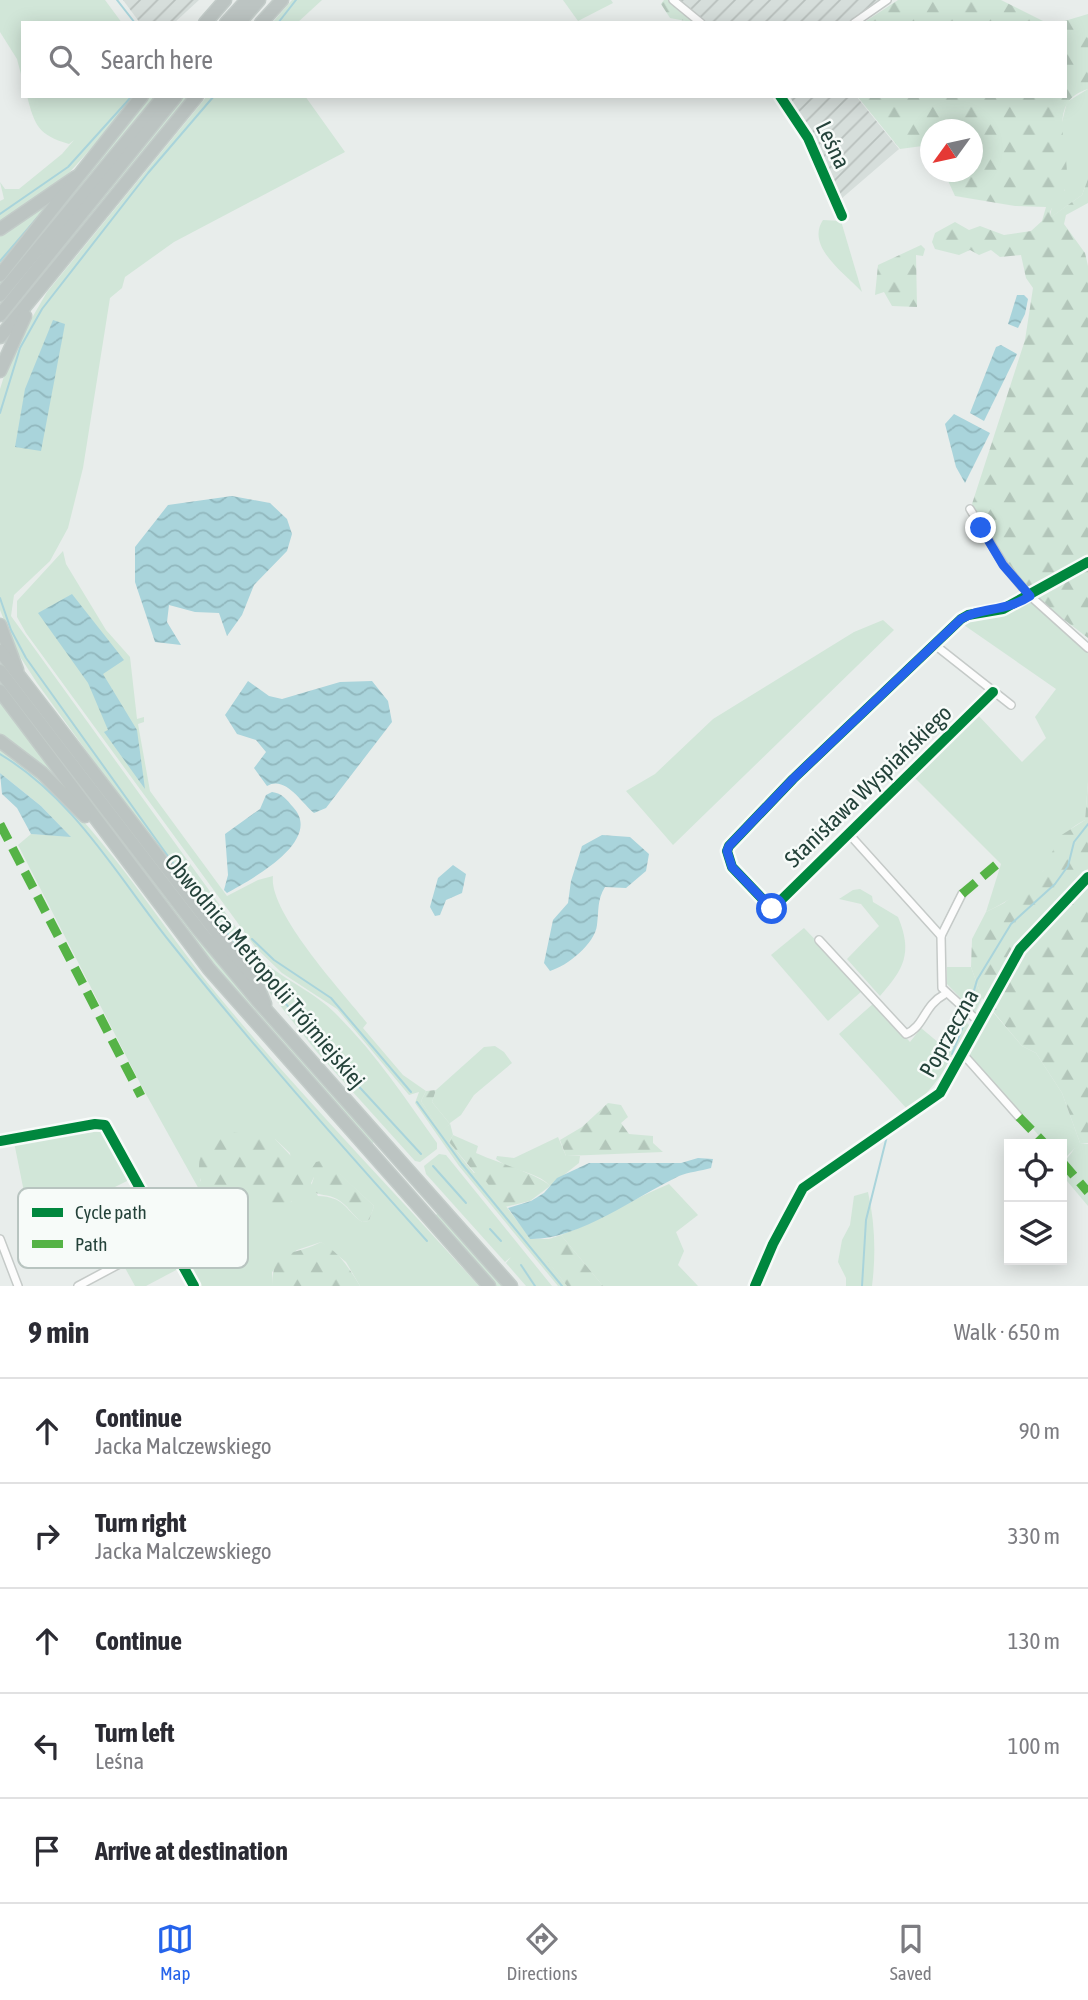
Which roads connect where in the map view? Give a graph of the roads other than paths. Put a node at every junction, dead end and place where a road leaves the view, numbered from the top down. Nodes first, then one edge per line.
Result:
1 (225, 0) edge
2 (247, 0) edge
3 (259, 0) edge
4 (282, 0) edge
5 (673, 0) edge
6 (887, 0) edge
7 (207, 21) edge
8 (228, 21) edge
9 (241, 21) edge
10 (263, 21) edge
11 (699, 21) edge
12 (857, 21) edge
13 (140, 98) edge
14 (161, 98) edge
15 (174, 98) edge
16 (195, 98) edge
17 (781, 98) edge
18 (79, 176) junction
19 (842, 216) dead end
20 (0, 229) edge
21 (0, 275) edge
22 (48, 277) junction
23 (0, 295) edge
24 (0, 315) edge
25 (0, 337) edge
26 (0, 371) edge
27 (970, 509) dead end
28 (1088, 562) edge
29 (1030, 596) junction
30 (0, 625) edge
31 (935, 645) junction
32 (1088, 648) edge
33 (0, 651) edge
34 (0, 671) edge
35 (18, 674) junction
36 (0, 691) edge
37 (993, 692) junction
38 (1011, 705) dead end
39 (0, 741) edge
40 (849, 834) junction
41 (133, 868) junction
42 (1088, 877) edge
43 (962, 894) dead end
44 (941, 936) junction
45 (819, 940) dead end
46 (945, 994) junction
47 (271, 1017) junction
48 (979, 1022) junction
49 (962, 1053) junction
50 (1019, 1117) dead end
51 (0, 1141) edge
52 (140, 1188) edge
53 (0, 1239) edge
54 (112, 1268) edge
55 (184, 1268) edge
56 (759, 1284) edge
57 (18, 1286) edge
58 (78, 1286) edge
59 (194, 1286) edge
60 (489, 1286) edge
61 (512, 1286) edge

1 - 7 highway
2 - 8 highway
3 - 9 highway
4 - 10 highway
5 - 11 street
6 - 12 street
13 - 18 highway
14 - 23 highway
15 - 24 highway
16 - 22 highway
17 - 19 street, Leśna
18 - 20 highway
18 - 21 highway
22 - 25 highway
22 - 26 highway
27 - 29 street
28 - 29 street
29 - 31 street
29 - 32 street
30 - 35 highway
31 - 37 street
31 - 40 street, Stanisława Wyspiańskiego
33 - 35 highway
34 - 47 highway, Obwodnica Metropolii Trójmiejskiej
35 - 47 highway
36 - 41 highway, Obwodnica Metropolii Trójmiejskiej
37 - 38 street
37 - 40 street, Stanisława Wyspiańskiego
39 - 41 highway
40 - 44 street
41 - 60 highway, Obwodnica Metropolii Trójmiejskiej
42 - 48 street, Poprzeczna
43 - 44 street
44 - 46 street
45 - 46 street
46 - 48 street
47 - 61 highway, Obwodnica Metropolii Trójmiejskiej
48 - 49 street, Poprzeczna
49 - 50 street
49 - 56 street, Poprzeczna
51 - 52 street
53 - 57 street
54 - 58 street
55 - 59 street

